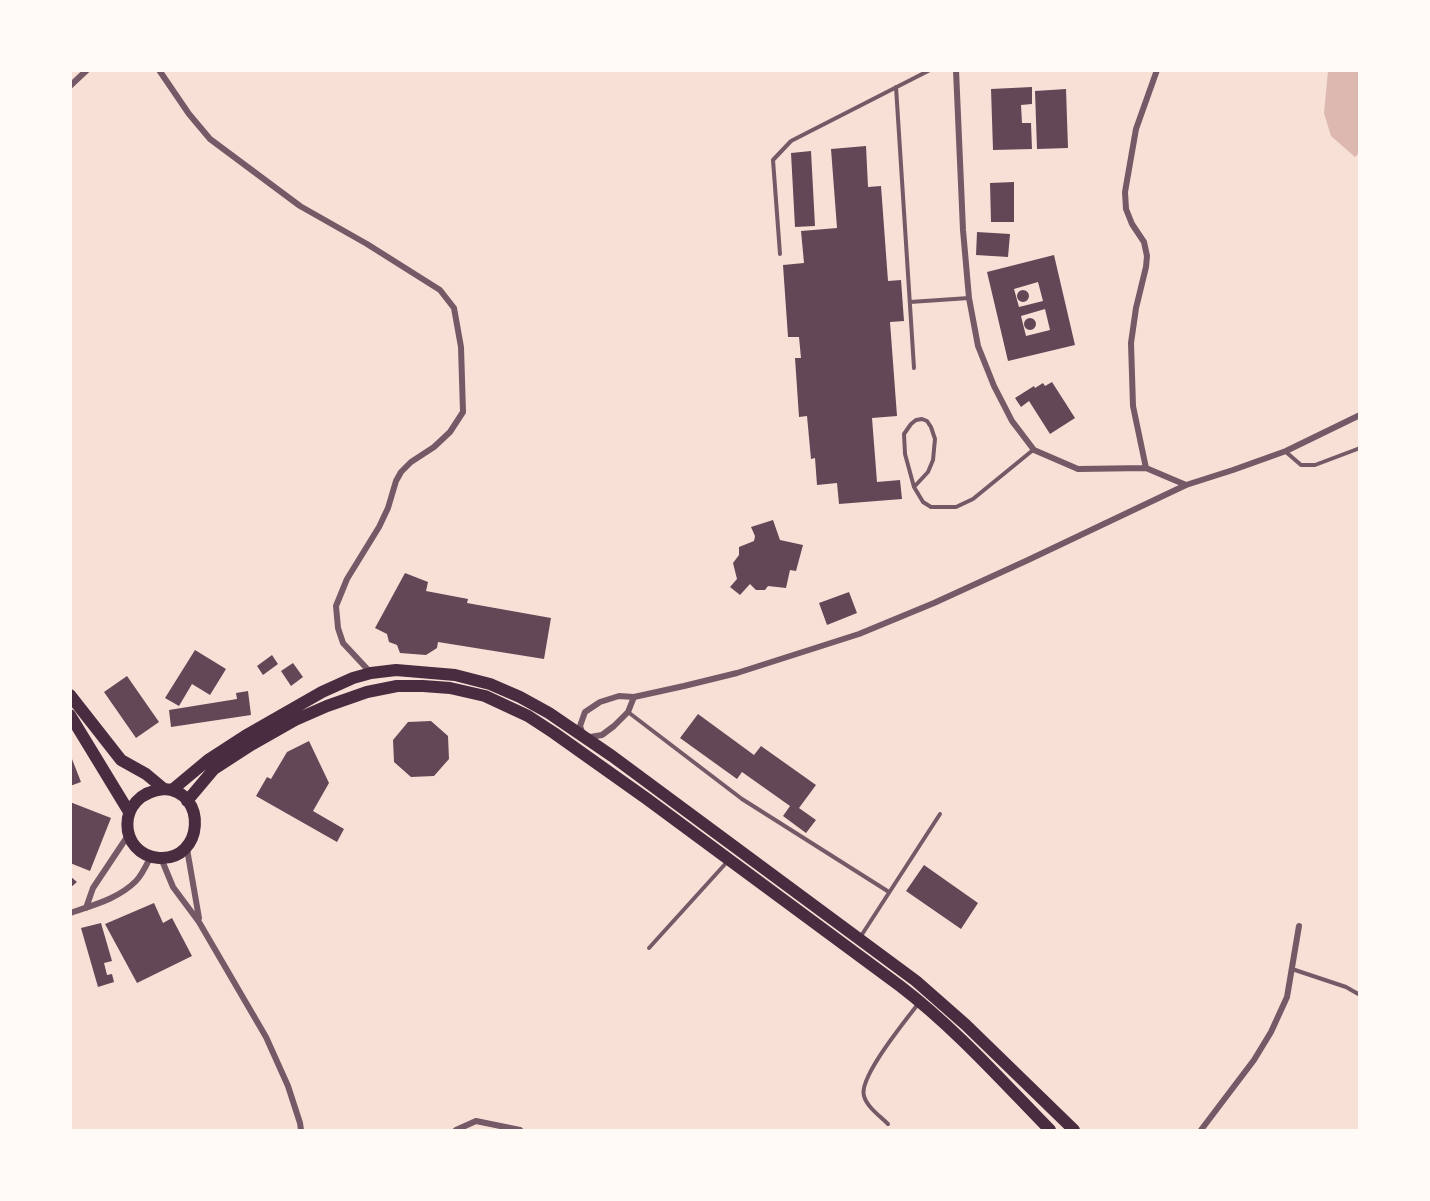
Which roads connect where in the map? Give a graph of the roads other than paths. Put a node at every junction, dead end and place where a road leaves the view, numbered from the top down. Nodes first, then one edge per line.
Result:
1 (87, 70) edge
2 (159, 70) edge
3 (930, 70) edge
4 (956, 70) edge
5 (1157, 70) edge
6 (70, 86) edge
7 (896, 87) junction
8 (780, 254) dead end
9 (969, 298) junction
10 (910, 302) junction
11 (914, 368) dead end
12 (1359, 415) edge
13 (1359, 448) edge
14 (1034, 450) junction
15 (1286, 451) junction
16 (1146, 468) junction
17 (1186, 485) junction
18 (914, 487) junction
19 (371, 673) junction
20 (70, 695) edge
21 (634, 697) junction
22 (628, 712) junction
23 (70, 715) edge
24 (584, 738) junction
25 (168, 789) junction
26 (187, 801) junction
27 (129, 812) junction
28 (940, 814) dead end
29 (129, 834) junction
30 (186, 847) junction
31 (156, 857) junction
32 (729, 860) junction
33 (889, 892) junction
34 (86, 908) junction
35 (70, 913) edge
36 (199, 922) junction
37 (1299, 926) dead end
38 (859, 940) junction
39 (649, 948) dead end
40 (1292, 969) junction
41 (1359, 995) edge
42 (920, 1001) junction
43 (888, 1124) dead end
44 (301, 1131) edge
45 (456, 1131) edge
46 (520, 1131) edge
47 (1050, 1131) edge
48 (1074, 1131) edge
49 (1201, 1131) edge

1 - 6 street
2 - 19 street
3 - 7 lane
4 - 9 street
5 - 16 street
7 - 8 lane
7 - 10 lane
9 - 10 lane
9 - 14 street
10 - 11 lane
12 - 15 street
13 - 15 lane
14 - 16 street
14 - 18 lane
15 - 17 street
16 - 17 street
17 - 21 street
18 - 18 lane
19 - 24 main road
19 - 25 main road
20 - 25 main road
21 - 22 street
21 - 24 street
22 - 24 street
22 - 33 lane
23 - 27 main road
24 - 38 main road
25 - 26 main road
25 - 27 main road
26 - 30 main road
26 - 32 main road
27 - 29 main road
28 - 33 lane
29 - 31 main road
29 - 34 street
30 - 31 main road
30 - 36 street
31 - 34 street
31 - 36 street
32 - 39 lane
32 - 42 main road
33 - 38 lane
34 - 35 street
36 - 44 street
37 - 40 street
38 - 48 main road
40 - 41 lane
40 - 49 street
42 - 43 lane
42 - 47 main road
45 - 46 street

